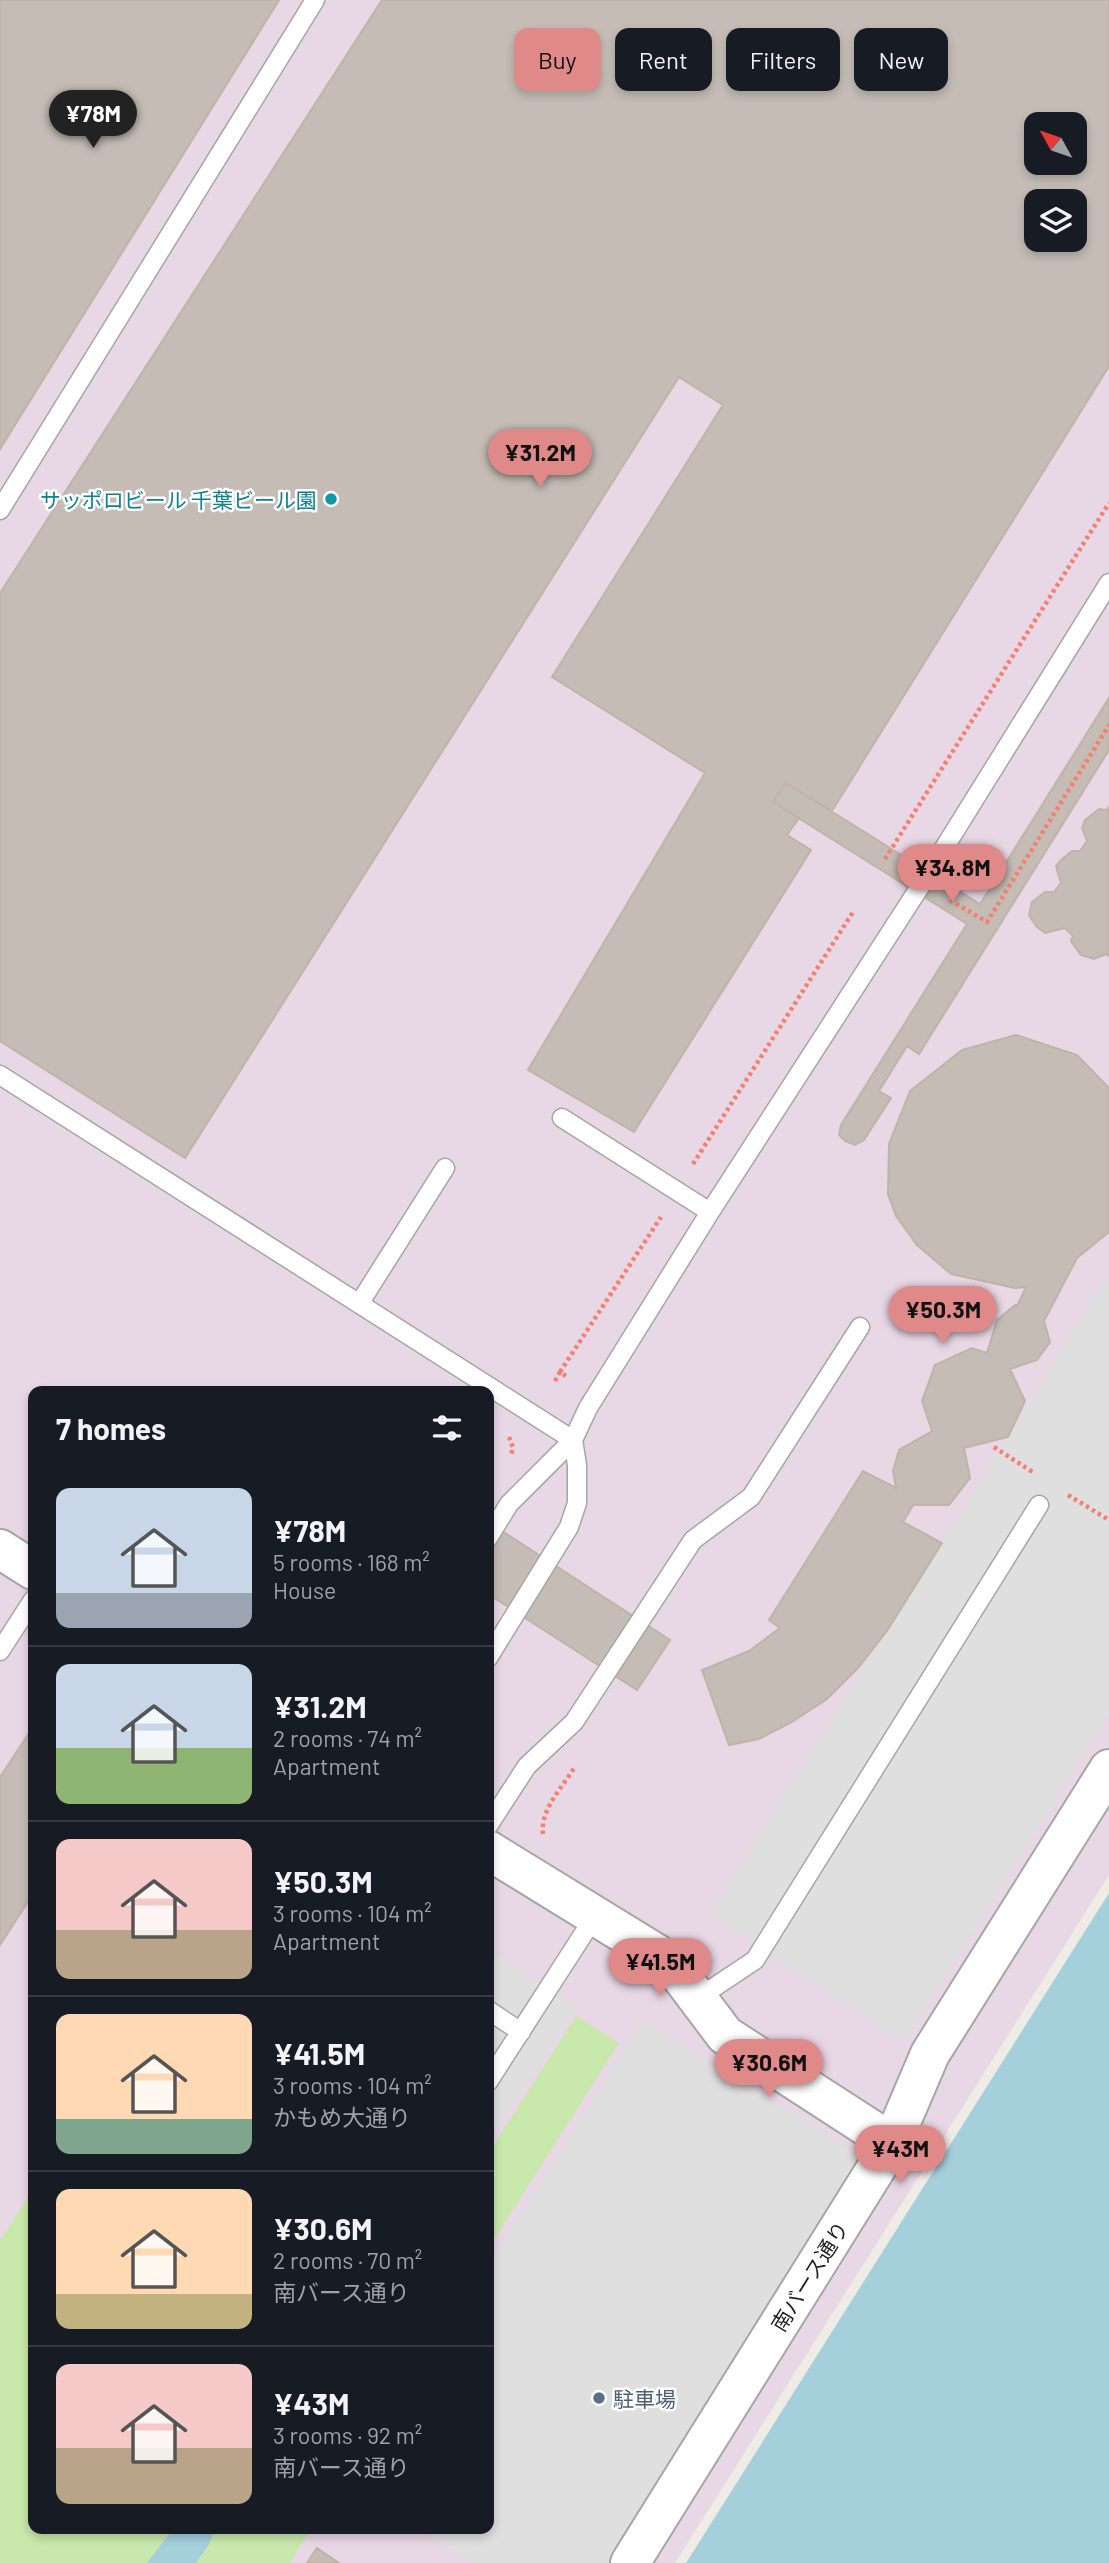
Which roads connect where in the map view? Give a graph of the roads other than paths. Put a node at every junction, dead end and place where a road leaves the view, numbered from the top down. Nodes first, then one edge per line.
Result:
1 (315, 0) edge
2 (0, 510) edge
3 (1109, 583) edge
4 (0, 1075) edge
5 (562, 1118) dead end
6 (444, 1168) dead end
7 (710, 1212) junction
8 (359, 1304) junction
9 (860, 1327) dead end
10 (488, 1386) edge
11 (494, 1390) edge
12 (573, 1440) junction
13 (1040, 1505) dead end
14 (494, 1528) edge
15 (0, 1549) edge
16 (28, 1567) edge
17 (28, 1608) edge
18 (494, 1648) edge
19 (0, 1651) edge
20 (1109, 1769) edge
21 (494, 1817) edge
22 (494, 1854) edge
23 (595, 1916) junction
24 (698, 1998) junction
25 (494, 2014) edge
26 (521, 2032) junction
27 (494, 2073) edge
28 (892, 2143) junction
29 (630, 2563) edge

1 - 2 lane
3 - 7 lane
4 - 8 lane
5 - 7 lane
6 - 8 lane
7 - 12 lane
8 - 10 lane
9 - 21 lane
11 - 12 lane
12 - 14 lane
12 - 18 lane
13 - 24 lane
15 - 16 street
17 - 19 lane
20 - 28 street, 南バース通り
22 - 23 street
23 - 24 street
23 - 26 lane
24 - 28 street
25 - 26 lane
26 - 27 lane
28 - 29 street, 南バース通り

